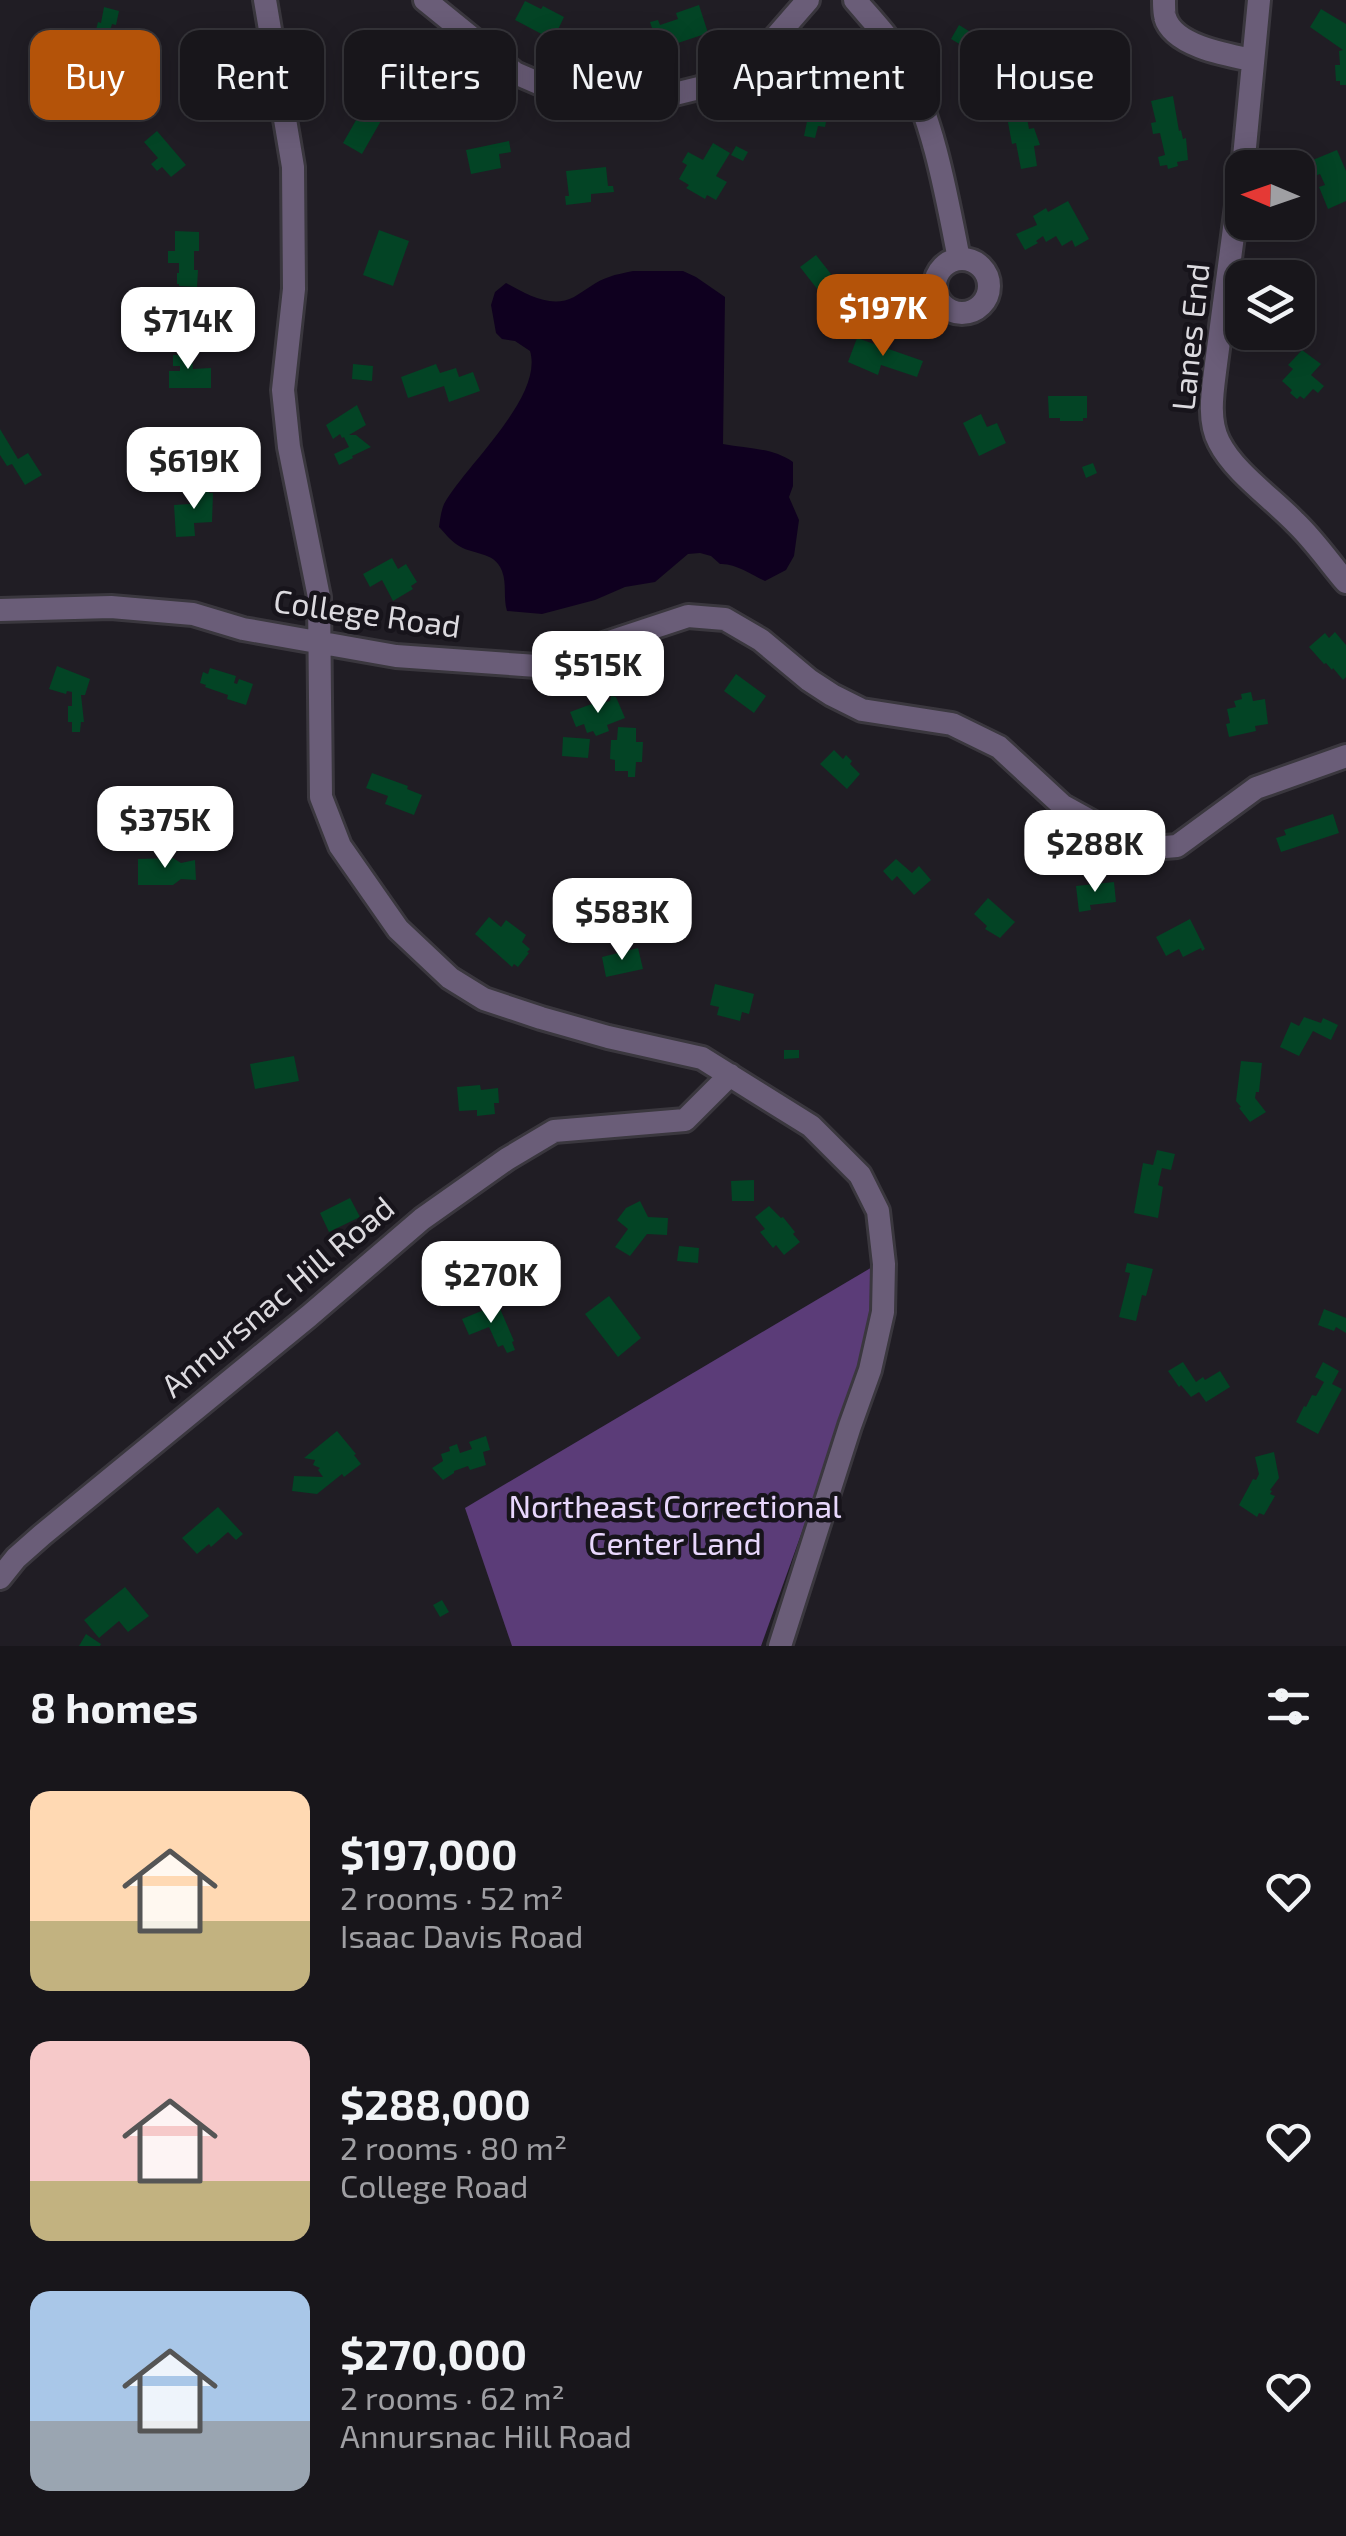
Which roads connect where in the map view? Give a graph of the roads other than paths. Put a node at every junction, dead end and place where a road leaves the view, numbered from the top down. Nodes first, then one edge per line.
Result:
1 (264, 0) edge
2 (425, 0) edge
3 (808, 0) edge
4 (855, 0) edge
5 (1164, 0) edge
6 (1259, 0) edge
7 (1253, 60) junction
8 (1244, 150) edge
9 (1233, 240) edge
10 (959, 259) dead end
11 (1346, 582) edge
12 (0, 610) edge
13 (320, 642) junction
14 (1346, 756) edge
15 (730, 1075) junction
16 (0, 1578) edge
17 (780, 1646) edge

1 - 13 street
2 - 3 street
4 - 10 street
5 - 7 street
6 - 7 street, Lanes End
7 - 8 street, Lanes End
9 - 11 street, Lanes End
12 - 13 street, College Road
13 - 14 street, College Road
13 - 15 street
15 - 16 street, Annursnac Hill Road
15 - 17 street

